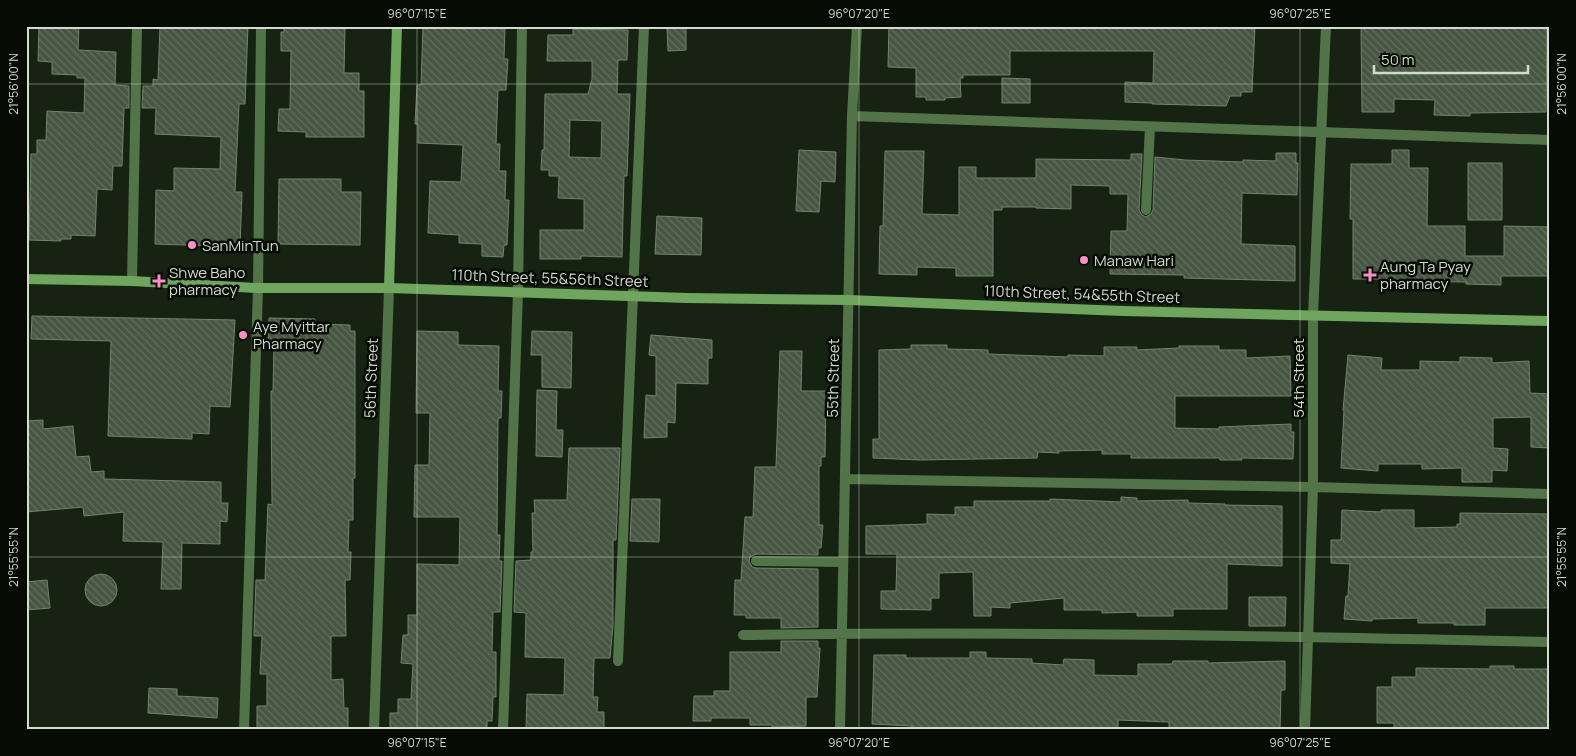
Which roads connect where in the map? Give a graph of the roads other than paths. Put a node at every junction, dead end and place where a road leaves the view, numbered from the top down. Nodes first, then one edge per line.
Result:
1 (138, 26) edge
2 (260, 26) edge
3 (397, 26) edge
4 (522, 26) edge
5 (644, 26) edge
6 (856, 26) edge
7 (1326, 26) edge
8 (852, 116) junction
9 (1150, 127) junction
10 (1321, 133) junction
11 (1550, 140) edge
12 (1146, 210) dead end
13 (26, 279) edge
14 (132, 281) junction
15 (258, 288) junction
16 (389, 288) junction
17 (518, 292) junction
18 (634, 296) junction
19 (789, 299) joint
20 (849, 300) junction
21 (1313, 315) junction
22 (1550, 321) edge
23 (846, 479) junction
24 (1313, 487) junction
25 (1550, 494) edge
26 (756, 561) dead end
27 (843, 562) junction
28 (843, 634) junction
29 (742, 635) dead end
30 (1308, 636) junction
31 (1550, 642) edge
32 (618, 661) dead end
33 (244, 730) edge
34 (374, 730) edge
35 (502, 730) edge
36 (840, 730) edge
37 (1305, 730) edge

1 - 14 street
2 - 15 street
3 - 16 main road, 56th Street
4 - 17 street
5 - 18 street
6 - 8 street, 55th Street
7 - 10 street, 54th Street
8 - 9 street
8 - 20 street, 55th Street
9 - 10 street
9 - 12 street
10 - 11 street
10 - 21 street, 54th Street
13 - 14 main road, 110th Street, 55&56th Street
14 - 15 main road, 110th Street, 55&56th Street
15 - 16 main road, 110th Street, 55&56th Street
15 - 33 street
16 - 17 main road, 110th Street, 55&56th Street
16 - 34 street, 56th Street
17 - 18 main road, 110th Street, 55&56th Street
17 - 35 street
18 - 19 main road, 110th Street, 55&56th Street
18 - 32 street
19 - 20 main road, 110th Street, 54&55th Street
20 - 21 main road, 110th Street, 54&55th Street
20 - 23 street, 55th Street
21 - 22 main road, 110th Street, 54&55th Street
21 - 24 street, 54th Street
23 - 24 street
23 - 27 street, 55th Street
24 - 25 street
24 - 30 street, 54th Street
26 - 27 street
27 - 28 street, 55th Street
28 - 29 street
28 - 30 street
28 - 36 street, 55th Street
30 - 31 street
30 - 37 street, 54th Street

